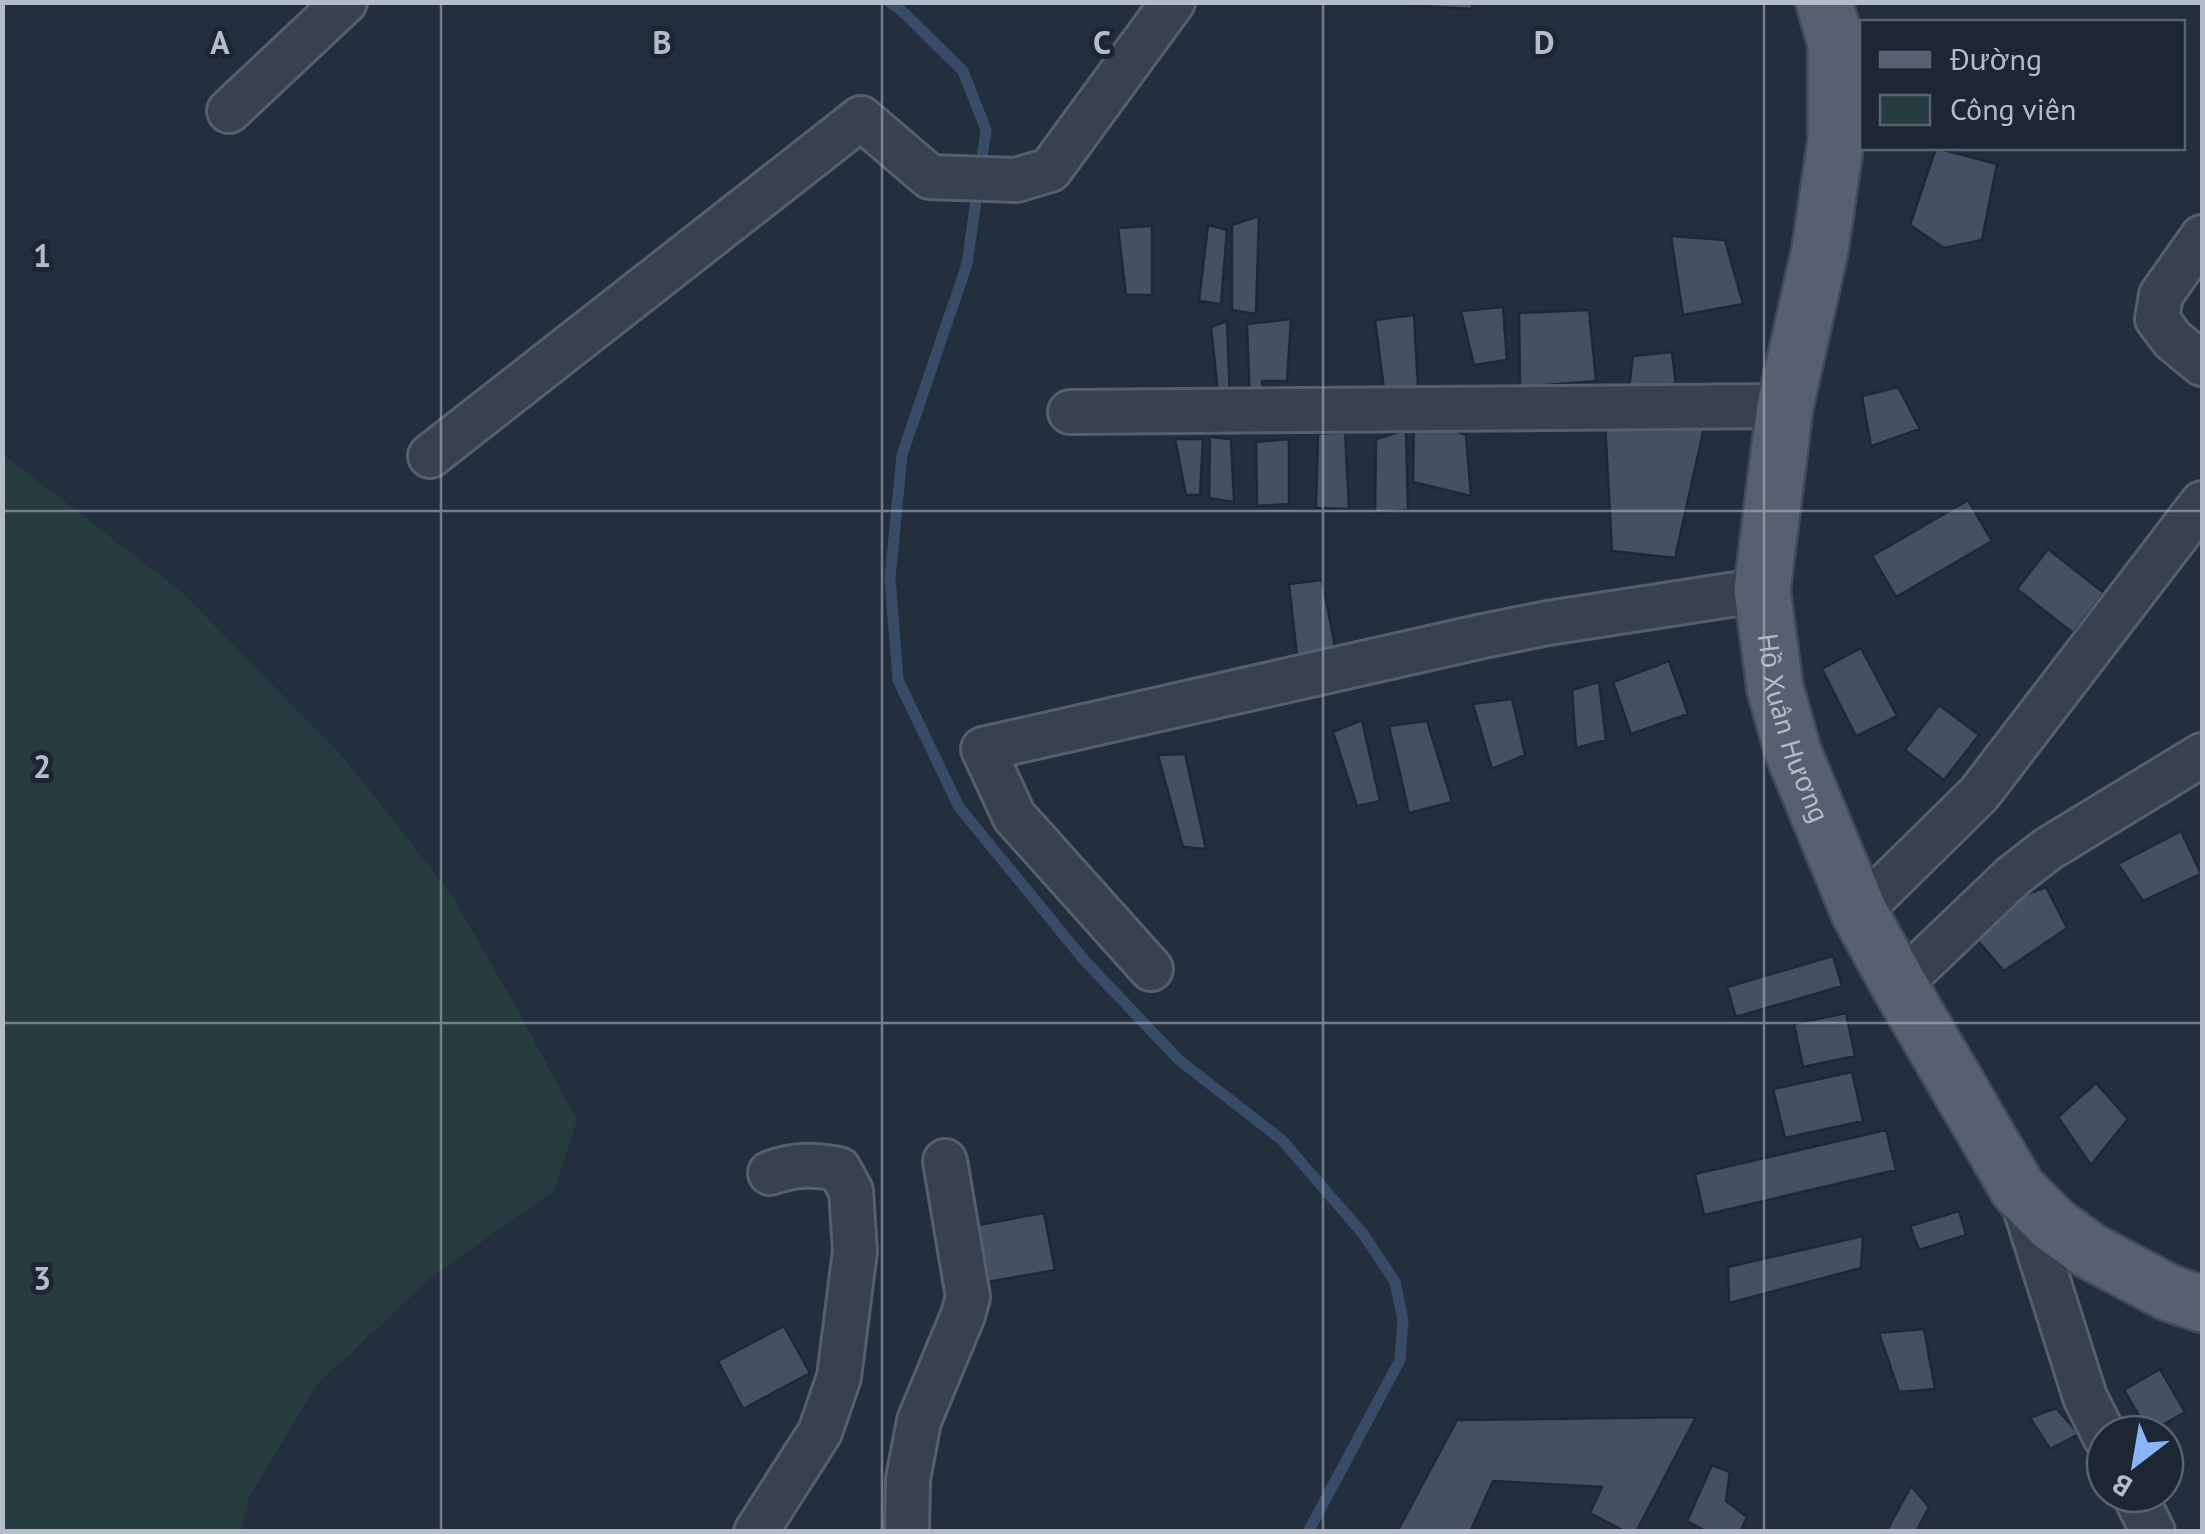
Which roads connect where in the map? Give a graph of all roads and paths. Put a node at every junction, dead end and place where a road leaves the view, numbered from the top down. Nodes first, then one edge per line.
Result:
1 (345, 2) edge
2 (1173, 2) edge
3 (1824, 2) edge
4 (228, 111) dead end
5 (2202, 237) edge
6 (2202, 364) edge
7 (1785, 406) junction
8 (1070, 412) dead end
9 (430, 456) dead end
10 (2202, 503) edge
11 (1762, 590) junction
12 (2202, 755) edge
13 (1860, 912) junction
14 (1152, 969) dead end
15 (1899, 985) junction
16 (945, 1161) dead end
17 (770, 1173) dead end
18 (2018, 1189) junction
19 (2202, 1304) edge
20 (2094, 1414) edge
21 (756, 1532) edge
22 (907, 1532) edge

1 - 4 street
2 - 9 street
3 - 7 main road, Hồ Xuân Hương
5 - 6 street
7 - 8 street
7 - 11 main road, Hồ Xuân Hương
10 - 13 street
11 - 13 main road, Hồ Xuân Hương
11 - 14 street
12 - 15 street
13 - 15 main road, Hồ Xuân Hương
15 - 18 main road, Hồ Xuân Hương
16 - 22 street
17 - 21 street
18 - 19 main road, Hồ Xuân Hương
18 - 20 street

